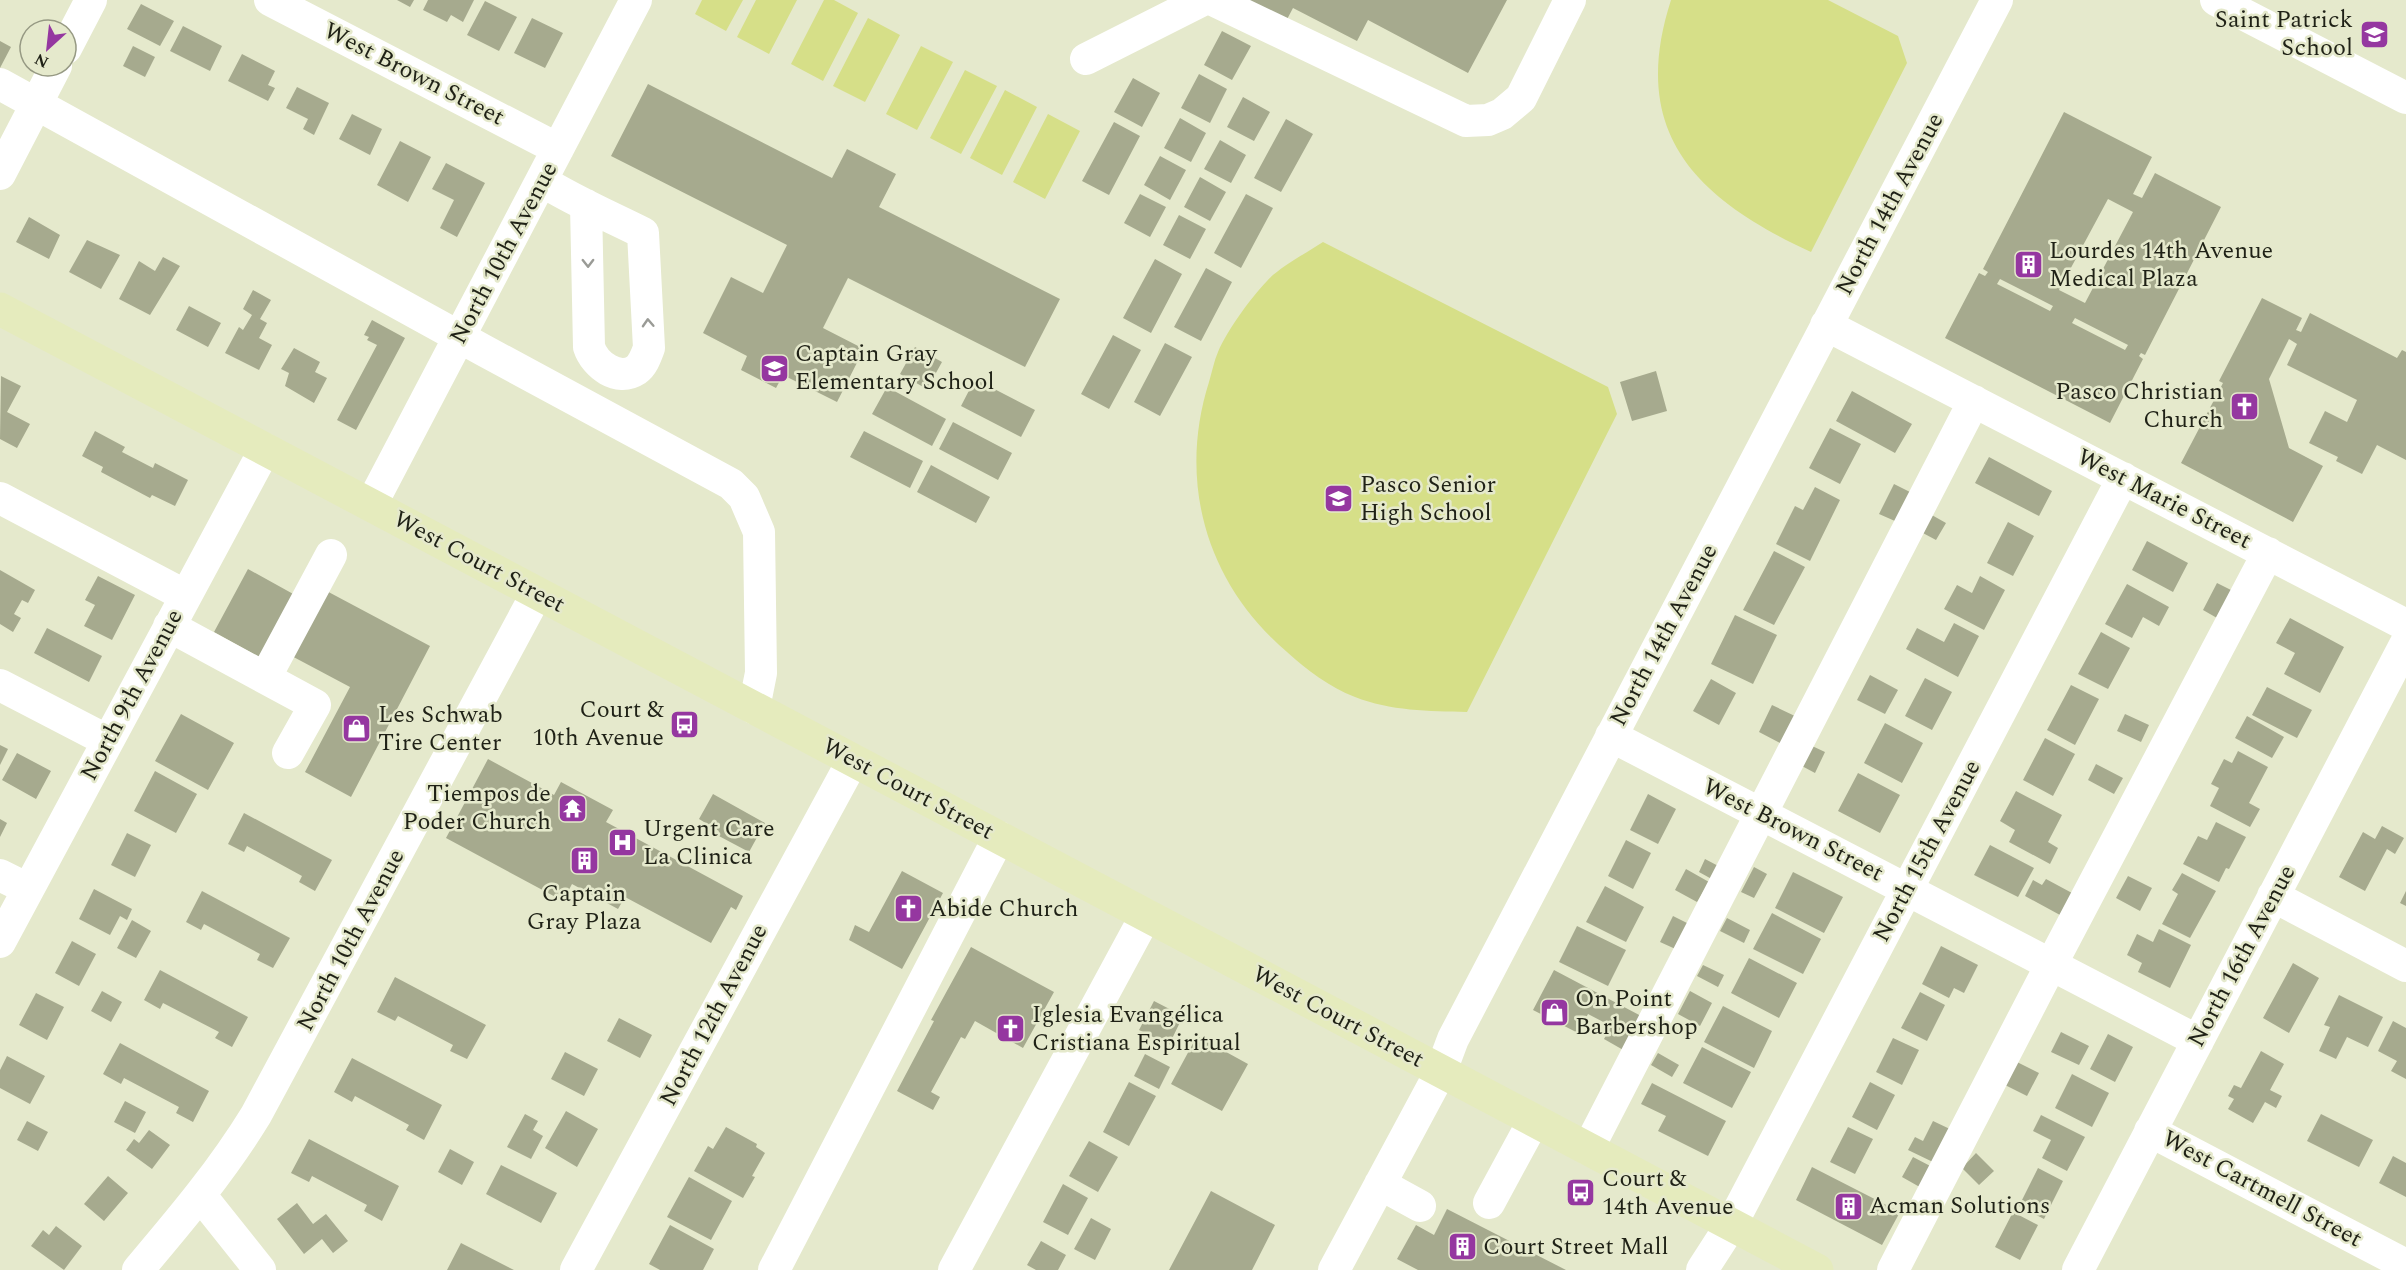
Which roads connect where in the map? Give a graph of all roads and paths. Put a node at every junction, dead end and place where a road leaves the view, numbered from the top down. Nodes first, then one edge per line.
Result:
1 (91, 0) edge
2 (270, 0) edge
3 (636, 0) edge
4 (1203, 0) edge
5 (1213, 0) edge
6 (1570, 0) edge
7 (1997, 0) edge
8 (2216, 0) edge
9 (78, 25) edge
10 (1086, 59) dead end
11 (50, 78) edge
12 (0, 84) edge
13 (2406, 98) edge
14 (37, 104) junction
15 (558, 149) junction
16 (0, 174) edge
17 (542, 181) junction
18 (586, 205) junction
19 (0, 309) edge
20 (1826, 325) junction
21 (460, 337) junction
22 (1974, 401) junction
23 (265, 449) junction
24 (2122, 478) junction
25 (0, 498) edge
26 (371, 505) junction
27 (2268, 553) junction
28 (332, 555) dead end
29 (537, 593) junction
30 (186, 596) junction
31 (2406, 625) edge
32 (169, 626) junction
33 (2406, 643) edge
34 (264, 678) junction
35 (0, 685) edge
36 (754, 708) junction
37 (1611, 736) junction
38 (108, 741) junction
39 (288, 753) dead end
40 (853, 760) junction
41 (1761, 814) junction
42 (999, 837) junction
43 (0, 875) edge
44 (28, 889) junction
45 (1907, 890) junction
46 (2273, 896) junction
47 (1146, 915) junction
48 (0, 942) edge
49 (2052, 965) junction
50 (2406, 966) edge
51 (2198, 1041) junction
52 (1441, 1071) junction
53 (1534, 1120) junction
54 (2151, 1131) junction
55 (1588, 1149) junction
56 (1380, 1184) junction
57 (201, 1196) junction
58 (1489, 1203) dead end
59 (1420, 1206) dead end
60 (1731, 1225) junction
61 (1780, 1262) edge
62 (2406, 1265) edge
63 (138, 1270) edge
64 (260, 1270) edge
65 (576, 1270) edge
66 (774, 1270) edge
67 (954, 1270) edge
68 (1334, 1270) edge
69 (1702, 1270) edge
70 (1817, 1270) edge
71 (1893, 1270) edge
72 (2078, 1270) edge

1 - 9 street
2 - 15 street, West Brown Street
3 - 15 street, North 10th Avenue
4 - 10 street
5 - 6 street
7 - 20 street, North 14th Avenue
8 - 13 street
11 - 14 street
12 - 14 street
14 - 16 street
14 - 21 street
15 - 17 street, North 10th Avenue
17 - 18 street
17 - 21 street, North 10th Avenue
18 -> 18 street
19 - 23 main road, West Court Street
20 - 22 street, West Marie Street
20 - 37 street, North 14th Avenue
21 - 26 street, North 10th Avenue
21 - 36 street
22 - 24 street, West Marie Street
22 - 41 street
23 - 26 main road, West Court Street
23 - 30 street, North 9th Avenue
24 - 27 street, West Marie Street
24 - 45 street, North 15th Avenue
25 - 30 street
26 - 29 main road, West Court Street
27 - 31 street, West Marie Street
27 - 49 street
28 - 34 street
29 - 36 main road, West Court Street
29 - 57 street, North 10th Avenue
30 - 32 street, North 9th Avenue
32 - 34 street
32 - 38 street, North 9th Avenue
33 - 46 street, North 16th Avenue
34 - 39 street
35 - 38 street
36 - 40 main road, West Court Street
37 - 41 street, West Brown Street
37 - 52 street, North 14th Avenue
38 - 44 street, North 9th Avenue
40 - 42 main road, West Court Street
40 - 65 street, North 12th Avenue
41 - 45 street, West Brown Street
41 - 55 street
42 - 47 main road, West Court Street
42 - 66 street
43 - 44 street
44 - 48 street, North 9th Avenue
45 - 49 street, West Brown Street
45 - 60 street, North 15th Avenue
46 - 50 street
46 - 51 street, North 16th Avenue
47 - 52 main road, West Court Street
47 - 67 street
49 - 51 street, West Brown Street
49 - 71 street
51 - 54 street, North 16th Avenue
52 - 53 main road, West Court Street
52 - 56 street, North 14th Avenue
53 - 55 main road, West Court Street
53 - 58 street
54 - 62 street, West Cartmell Street
54 - 72 street, North 16th Avenue
55 - 60 main road, West Court Street
56 - 59 street
56 - 68 street, North 14th Avenue
57 - 63 street, North 10th Avenue
57 - 64 street
60 - 61 main road, West Court Street
60 - 69 street, North 15th Avenue
61 - 70 main road, West Court Street

